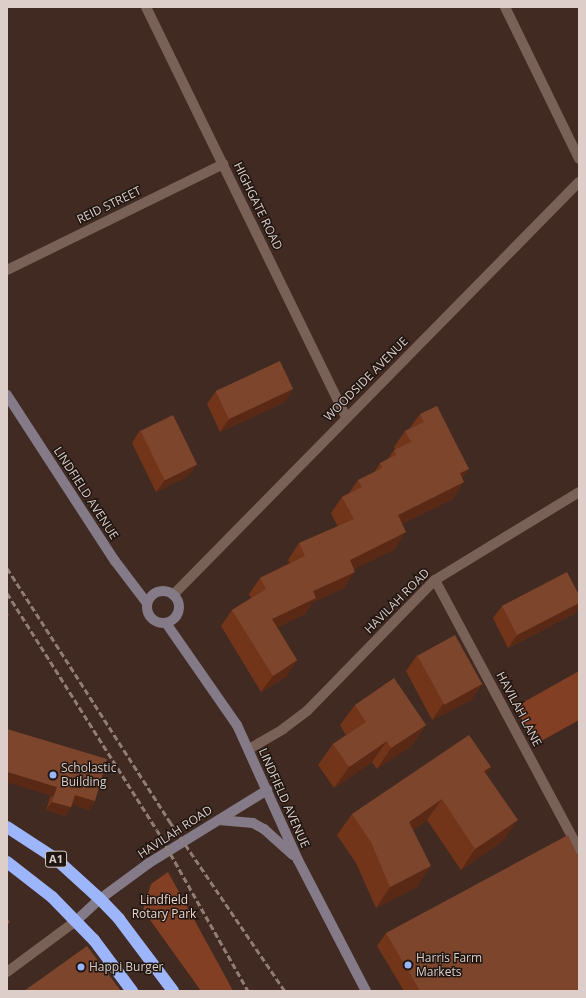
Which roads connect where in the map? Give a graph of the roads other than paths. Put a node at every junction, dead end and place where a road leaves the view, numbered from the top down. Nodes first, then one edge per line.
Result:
1 (146, 7) edge
2 (505, 7) edge
3 (579, 159) edge
4 (223, 164) junction
5 (579, 182) edge
6 (7, 270) edge
7 (7, 396) edge
8 (346, 417) junction
9 (579, 492) edge
10 (435, 580) junction
11 (174, 595) junction
12 (147, 603) junction
13 (166, 623) junction
14 (249, 749) junction
15 (267, 790) junction
16 (217, 820) junction
17 (7, 827) edge
18 (579, 850) edge
19 (298, 860) junction
20 (7, 862) edge
21 (100, 899) junction
22 (76, 921) junction
23 (7, 972) edge
24 (132, 991) edge
25 (174, 991) edge
26 (366, 991) edge

1 - 4 street, HIGHGATE ROAD
2 - 3 street
4 - 6 street, REID STREET
4 - 8 street, HIGHGATE ROAD
5 - 8 street, WOODSIDE AVENUE
7 - 12 street, LINDFIELD AVENUE
8 - 11 street, WOODSIDE AVENUE
9 - 10 street, HAVILAH ROAD
10 - 14 street, HAVILAH ROAD
10 - 18 street, HAVILAH LANE
11 - 12 street
11 - 13 street
12 - 13 street
13 - 14 street, LINDFIELD AVENUE
14 - 15 street, LINDFIELD AVENUE
15 - 16 street, HAVILAH ROAD
15 - 19 street, LINDFIELD AVENUE
16 - 19 street
16 - 21 street, HAVILAH ROAD
17 - 21 highway, A1
19 - 26 street, LINDFIELD AVENUE
20 - 22 highway, A1
21 - 22 street, HAVILAH ROAD
21 - 25 highway, A1
22 - 23 street
22 - 24 highway, A1

